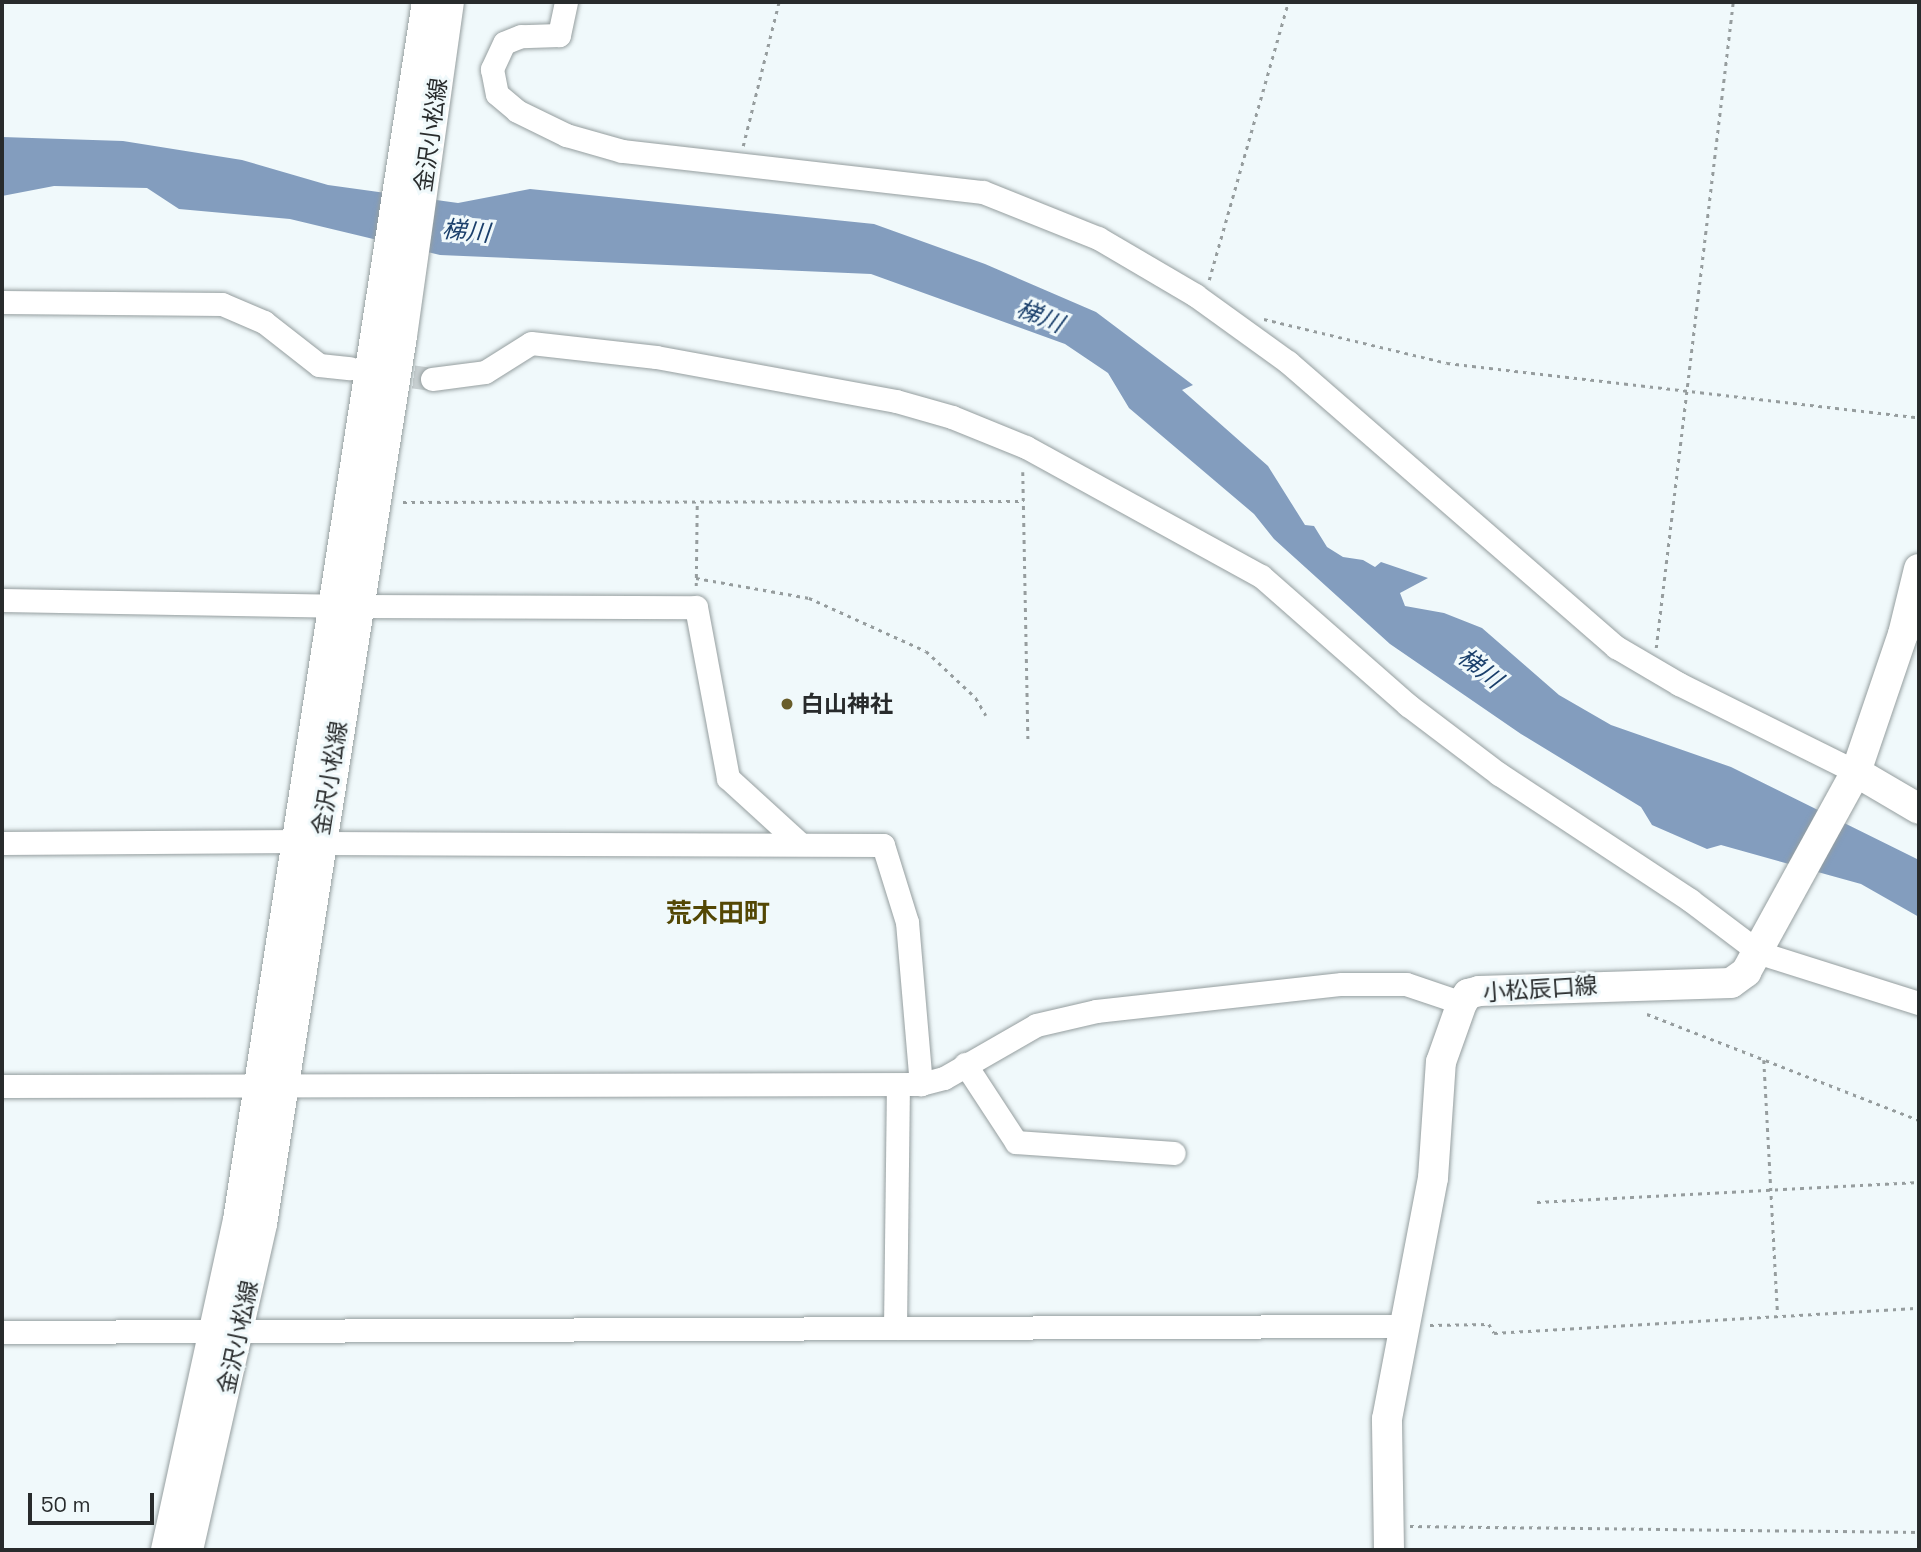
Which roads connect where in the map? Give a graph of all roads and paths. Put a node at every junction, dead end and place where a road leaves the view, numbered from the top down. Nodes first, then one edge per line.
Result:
1 (427, 2) edge
2 (449, 2) edge
3 (566, 2) edge
4 (779, 2) edge
5 (1287, 2) edge
6 (1732, 2) edge
7 (424, 97) junction
8 (738, 166) junction
9 (1208, 284) dead end
10 (2, 302) edge
11 (1261, 318) dead end
12 (351, 368) dead end
13 (432, 379) tunnel mouth
14 (1688, 390) junction
15 (1919, 418) edge
16 (1023, 472) dead end
17 (403, 502) dead end
18 (697, 502) junction
19 (1024, 502) junction
20 (1919, 569) edge
21 (696, 578) junction
22 (2, 600) edge
23 (347, 606) junction
24 (696, 607) junction
25 (1653, 669) junction
26 (986, 715) dead end
27 (1028, 739) dead end
28 (1854, 776) junction
29 (1919, 809) edge
30 (309, 842) junction
31 (798, 842) junction
32 (2, 843) edge
33 (1762, 949) junction
34 (1462, 1003) junction
35 (1919, 1003) edge
36 (1647, 1014) dead end
37 (1764, 1060) junction
38 (965, 1064) junction
39 (909, 1084) junction
40 (2, 1086) edge
41 (271, 1087) junction
42 (1919, 1120) edge
43 (1174, 1153) dead end
44 (1919, 1182) edge
45 (1771, 1189) junction
46 (1537, 1202) dead end
47 (1919, 1308) edge
48 (1778, 1316) junction
49 (1402, 1326) junction
50 (895, 1328) junction
51 (2, 1332) edge
52 (226, 1332) junction
53 (1919, 1532) edge
54 (1389, 1538) edge
55 (166, 1550) edge
56 (188, 1550) edge

1 - 7 main road, 金沢小松線
2 - 7 main road, 金沢小松線
3 - 8 street
4 - 8 path
5 - 9 path
6 - 14 path
7 - 23 main road, 金沢小松線
8 - 25 street
10 - 12 street
11 - 14 path
13 - 33 street
14 - 15 path
14 - 25 path
16 - 19 path
17 - 18 path
18 - 19 path
18 - 21 path
19 - 27 path
20 - 28 main road, 小松辰口線
21 - 24 path
21 - 26 path
22 - 23 street
23 - 24 street
23 - 30 main road, 金沢小松線
24 - 31 street
25 - 28 street
28 - 29 main road
28 - 33 main road, 小松辰口線
30 - 31 street
30 - 32 street
30 - 41 main road, 金沢小松線
31 - 39 street
33 - 34 main road, 小松辰口線
33 - 35 street
34 - 38 street
34 - 49 main road, 小松辰口線
36 - 37 path
37 - 42 path
37 - 45 path
38 - 39 street
38 - 43 street
39 - 41 street
39 - 50 street
40 - 41 street
41 - 52 main road, 金沢小松線
44 - 45 path
45 - 46 path
45 - 48 path
47 - 48 path
48 - 49 path
49 - 50 street
49 - 54 main road, 小松辰口線
50 - 52 street
51 - 52 street
52 - 55 main road, 金沢小松線
52 - 56 main road, 金沢小松線
53 - 54 path

